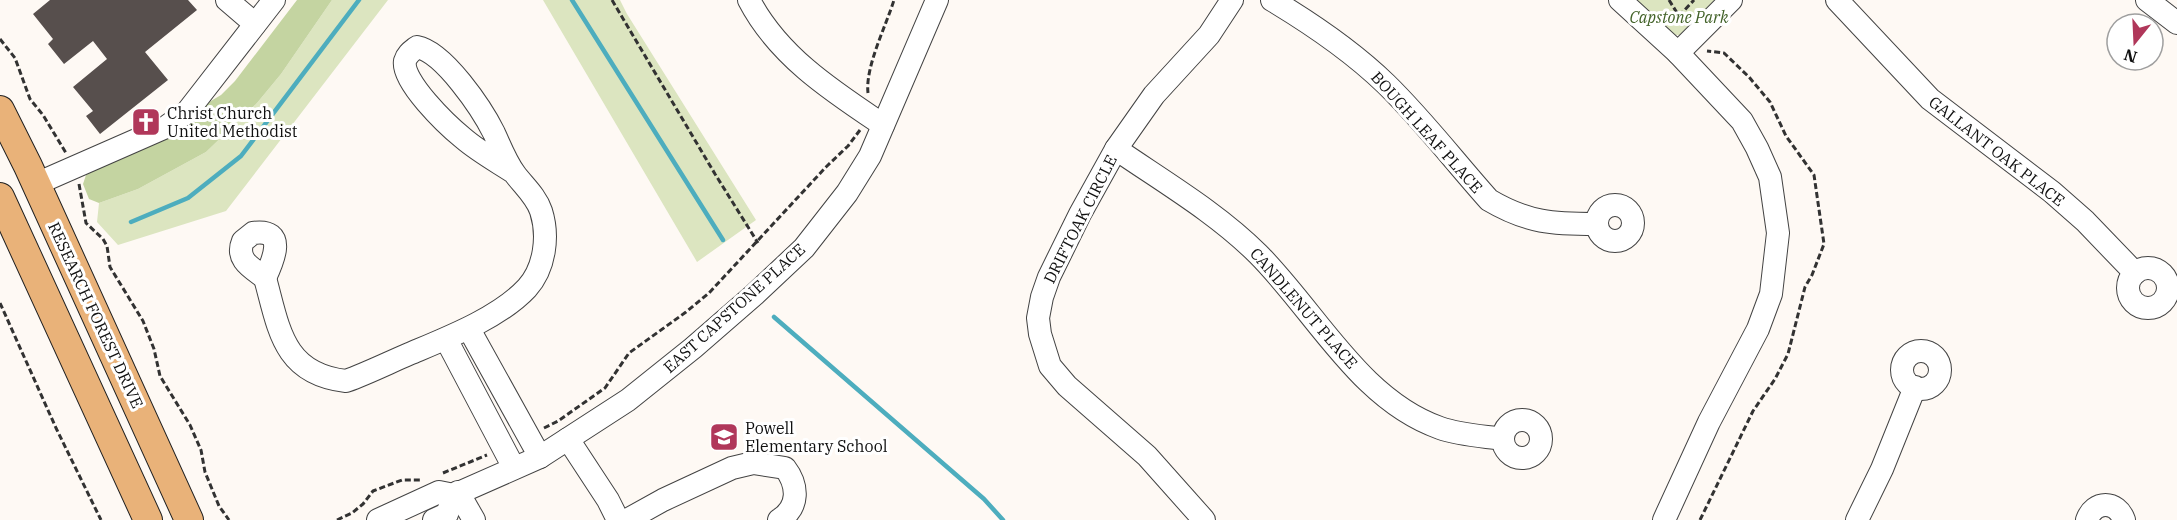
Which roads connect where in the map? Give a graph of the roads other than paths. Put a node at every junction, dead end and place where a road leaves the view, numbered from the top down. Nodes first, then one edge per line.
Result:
1 (227, 0) edge
2 (274, 0) edge
3 (749, 0) edge
4 (937, 0) edge
5 (1232, 0) edge
6 (1272, 0) edge
7 (1620, 0) edge
8 (1731, 0) edge
9 (1837, 0) edge
10 (2147, 0) edge
11 (2177, 22) edge
12 (255, 24) junction
13 (1678, 54) junction
14 (0, 110) edge
15 (876, 120) junction
16 (1116, 149) junction
17 (513, 172) junction
18 (36, 184) junction
19 (0, 197) edge
20 (1596, 224) dead end
21 (2135, 273) dead end
22 (265, 278) dead end
23 (469, 329) junction
24 (446, 339) junction
25 (1915, 387) dead end
26 (1503, 439) dead end
27 (568, 440) junction
28 (540, 457) junction
29 (514, 468) junction
30 (456, 494) junction
31 (148, 520) edge
32 (189, 520) edge
33 (378, 520) edge
34 (434, 520) edge
35 (474, 520) edge
36 (618, 520) edge
37 (627, 520) edge
38 (779, 520) edge
39 (1204, 520) edge
40 (1664, 520) edge
41 (1857, 520) edge
42 (2087, 520) edge
43 (2124, 520) edge

1 - 12 street
2 - 12 street
3 - 15 street
4 - 15 street, EAST CAPSTONE PLACE
5 - 16 street, DRIFTOAK CIRCLE
6 - 20 street, BOUGH LEAF PLACE
7 - 13 street
8 - 13 street
9 - 21 street, GALLANT OAK PLACE
10 - 11 street
12 - 18 street
13 - 40 street
14 - 18 main road, RESEARCH FOREST DRIVE
15 - 27 street, EAST CAPSTONE PLACE
16 - 26 street, CANDLENUT PLACE
16 - 39 street, DRIFTOAK CIRCLE
17 - 17 street
17 - 23 street
18 - 32 main road, RESEARCH FOREST DRIVE
19 - 31 main road
22 - 24 street
23 - 24 street
23 - 28 street
24 - 29 street
25 - 41 street
27 - 28 street, EAST CAPSTONE PLACE
27 - 36 street
28 - 29 street, EAST CAPSTONE PLACE
29 - 30 street, EAST CAPSTONE PLACE
30 - 33 street, EAST CAPSTONE PLACE
30 - 34 street
30 - 35 street
37 - 38 street
42 - 43 street

